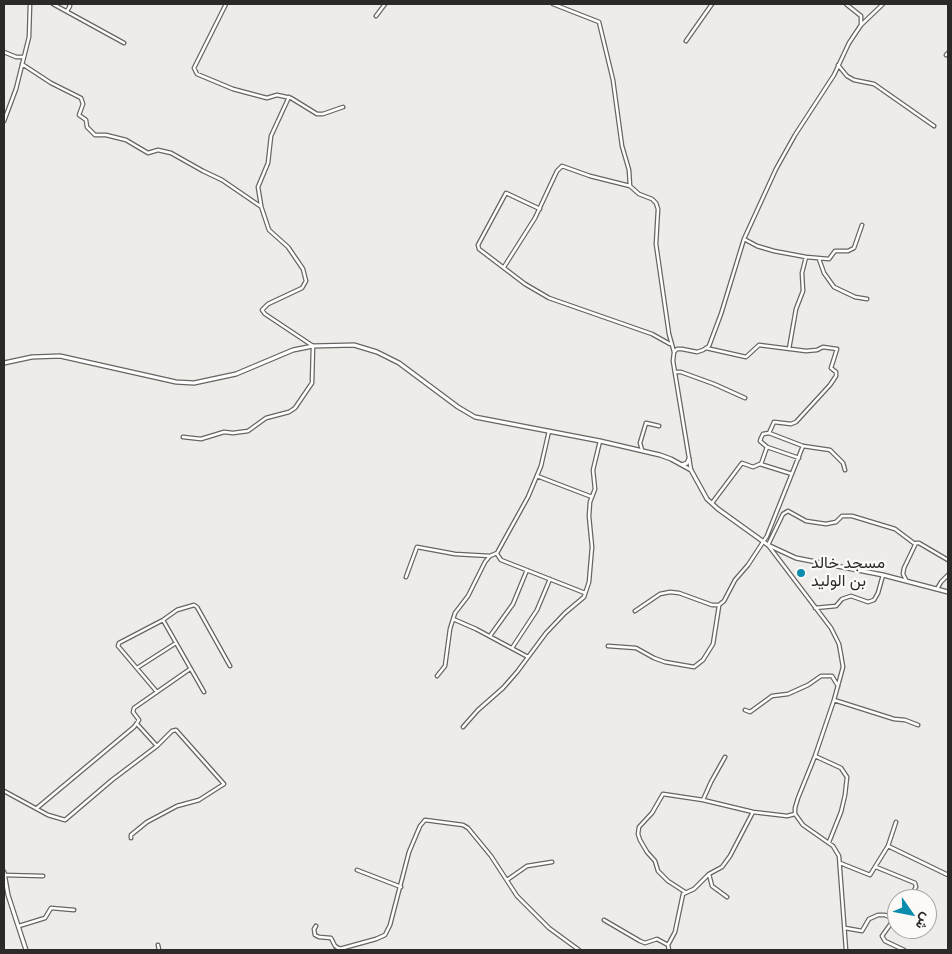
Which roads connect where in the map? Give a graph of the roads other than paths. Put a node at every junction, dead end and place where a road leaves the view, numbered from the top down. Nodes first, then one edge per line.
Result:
1 (30, 4) edge
2 (53, 4) edge
3 (69, 4) edge
4 (226, 4) edge
5 (385, 4) edge
6 (553, 4) edge
7 (712, 4) edge
8 (846, 4) edge
9 (884, 4) edge
10 (67, 11) junction
11 (376, 16) dead end
12 (861, 25) junction
13 (686, 41) dead end
14 (124, 43) dead end
15 (4, 52) edge
16 (23, 57) junction
17 (22, 64) junction
18 (838, 65) junction
19 (289, 97) junction
20 (343, 107) dead end
21 (4, 121) edge
22 (934, 126) dead end
23 (630, 186) junction
24 (261, 206) junction
25 (540, 209) junction
26 (862, 225) dead end
27 (744, 239) junction
28 (806, 257) junction
29 (819, 259) junction
30 (504, 267) junction
31 (867, 299) dead end
32 (672, 344) junction
33 (313, 346) junction
34 (706, 348) junction
35 (789, 349) junction
36 (674, 352) junction
37 (4, 363) edge
38 (675, 372) junction
39 (745, 398) dead end
40 (659, 426) dead end
41 (549, 431) junction
42 (769, 433) junction
43 (184, 437) dead end
44 (600, 440) junction
45 (803, 446) junction
46 (767, 447) junction
47 (642, 450) junction
48 (799, 458) junction
49 (689, 460) junction
50 (761, 464) junction
51 (682, 465) junction
52 (691, 470) junction
53 (845, 470) dead end
54 (792, 474) junction
55 (537, 476) junction
56 (592, 497) junction
57 (712, 503) junction
58 (764, 542) junction
59 (915, 544) junction
60 (768, 545) junction
61 (497, 553) junction
62 (490, 556) junction
63 (948, 560) edge
64 (528, 570) junction
65 (883, 575) junction
66 (948, 575) edge
67 (406, 577) dead end
68 (550, 579) junction
69 (906, 580) junction
70 (937, 589) junction
71 (948, 592) edge
72 (586, 593) junction
73 (720, 605) junction
74 (815, 608) junction
75 (635, 611) dead end
76 (453, 619) junction
77 (163, 620) junction
78 (490, 636) junction
79 (176, 644) junction
80 (608, 646) dead end
81 (512, 648) junction
82 (528, 657) junction
83 (230, 666) dead end
84 (137, 668) junction
85 (190, 669) junction
86 (437, 676) dead end
87 (838, 686) junction
88 (157, 692) junction
89 (204, 692) dead end
90 (834, 700) junction
91 (745, 710) dead end
92 (137, 724) junction
93 (918, 725) dead end
94 (463, 727) dead end
95 (157, 746) junction
96 (815, 756) junction
97 (725, 757) dead end
98 (4, 791) edge
99 (703, 800) junction
100 (37, 808) junction
101 (753, 812) junction
102 (795, 814) junction
103 (896, 822) dead end
104 (131, 838) dead end
105 (829, 842) junction
106 (888, 846) junction
107 (552, 862) dead end
108 (840, 863) junction
109 (876, 867) junction
110 (357, 870) dead end
111 (4, 873) edge
112 (708, 874) junction
113 (948, 875) edge
114 (43, 876) dead end
115 (507, 880) junction
116 (4, 883) edge
117 (401, 888) junction
118 (915, 889) edge
119 (685, 892) junction
120 (727, 896) dead end
121 (74, 910) dead end
122 (887, 916) edge
123 (604, 920) dead end
124 (19, 926) junction
125 (316, 926) dead end
126 (845, 928) junction
127 (887, 929) edge
128 (158, 945) dead end
129 (668, 945) junction
130 (26, 950) edge
131 (159, 950) edge
132 (338, 950) edge
133 (579, 950) edge
134 (669, 950) edge
135 (846, 950) edge
136 (904, 950) edge

1 - 16 street
2 - 10 street
3 - 10 street
4 - 19 street
5 - 11 street
6 - 23 street
7 - 13 street
8 - 12 street
9 - 12 street
10 - 14 street
12 - 18 street
15 - 16 street
16 - 17 street
17 - 21 street
17 - 24 street
18 - 22 street
18 - 27 street
19 - 20 street
19 - 24 street
23 - 25 street
23 - 32 street
24 - 33 street
25 - 30 street
25 - 30 street
26 - 29 street
27 - 28 street
27 - 34 street
28 - 29 street
28 - 35 street
29 - 31 street
30 - 32 street
32 - 36 street
33 - 37 street
33 - 41 street
33 - 43 street
34 - 35 street
34 - 36 street
35 - 42 street
36 - 38 street
38 - 39 street
38 - 49 street
40 - 47 street
41 - 44 street
41 - 55 street
42 - 45 street
42 - 46 street
44 - 47 street
44 - 56 street
45 - 48 street
45 - 53 street
46 - 48 street
46 - 50 street
47 - 51 street
48 - 54 street
49 - 51 street
49 - 52 street
50 - 54 street
50 - 57 street
51 - 52 street
52 - 57 street
54 - 58 street
55 - 56 street
55 - 61 street
56 - 72 street
57 - 58 street
58 - 60 street
58 - 73 street
59 - 60 street
59 - 63 street
59 - 69 street
60 - 65 street
60 - 74 street
61 - 62 street
61 - 64 street
62 - 67 street
62 - 76 street
64 - 68 street
64 - 78 street
65 - 69 street
65 - 74 street
66 - 70 street
68 - 72 street
68 - 81 street
69 - 70 street
70 - 71 street
72 - 82 street
73 - 75 street
73 - 80 street
74 - 87 street
76 - 78 street
76 - 86 street
77 - 79 street
77 - 83 street
77 - 84 street
78 - 81 street
79 - 84 street
79 - 85 street
81 - 82 street
82 - 94 street
84 - 88 street
85 - 88 street
85 - 89 street
87 - 90 street
87 - 91 street
88 - 92 street
90 - 93 street
90 - 96 street
92 - 95 street
92 - 100 street
95 - 100 street
95 - 104 street
96 - 102 street
96 - 105 street
97 - 99 street
98 - 100 street
99 - 101 street
99 - 119 street
101 - 102 street
101 - 112 street
102 - 105 street
103 - 106 street
105 - 108 street
106 - 109 street
106 - 113 street
107 - 115 street
108 - 109 street
108 - 126 street
109 - 118 street
110 - 117 street
111 - 114 street
111 - 116 street
112 - 119 street
112 - 120 street
115 - 117 street
115 - 133 street
116 - 124 street
117 - 132 street
119 - 129 street
121 - 124 street
122 - 126 street
123 - 129 street
124 - 130 street
125 - 132 street
126 - 135 street
127 - 136 street
128 - 131 street
129 - 134 street

